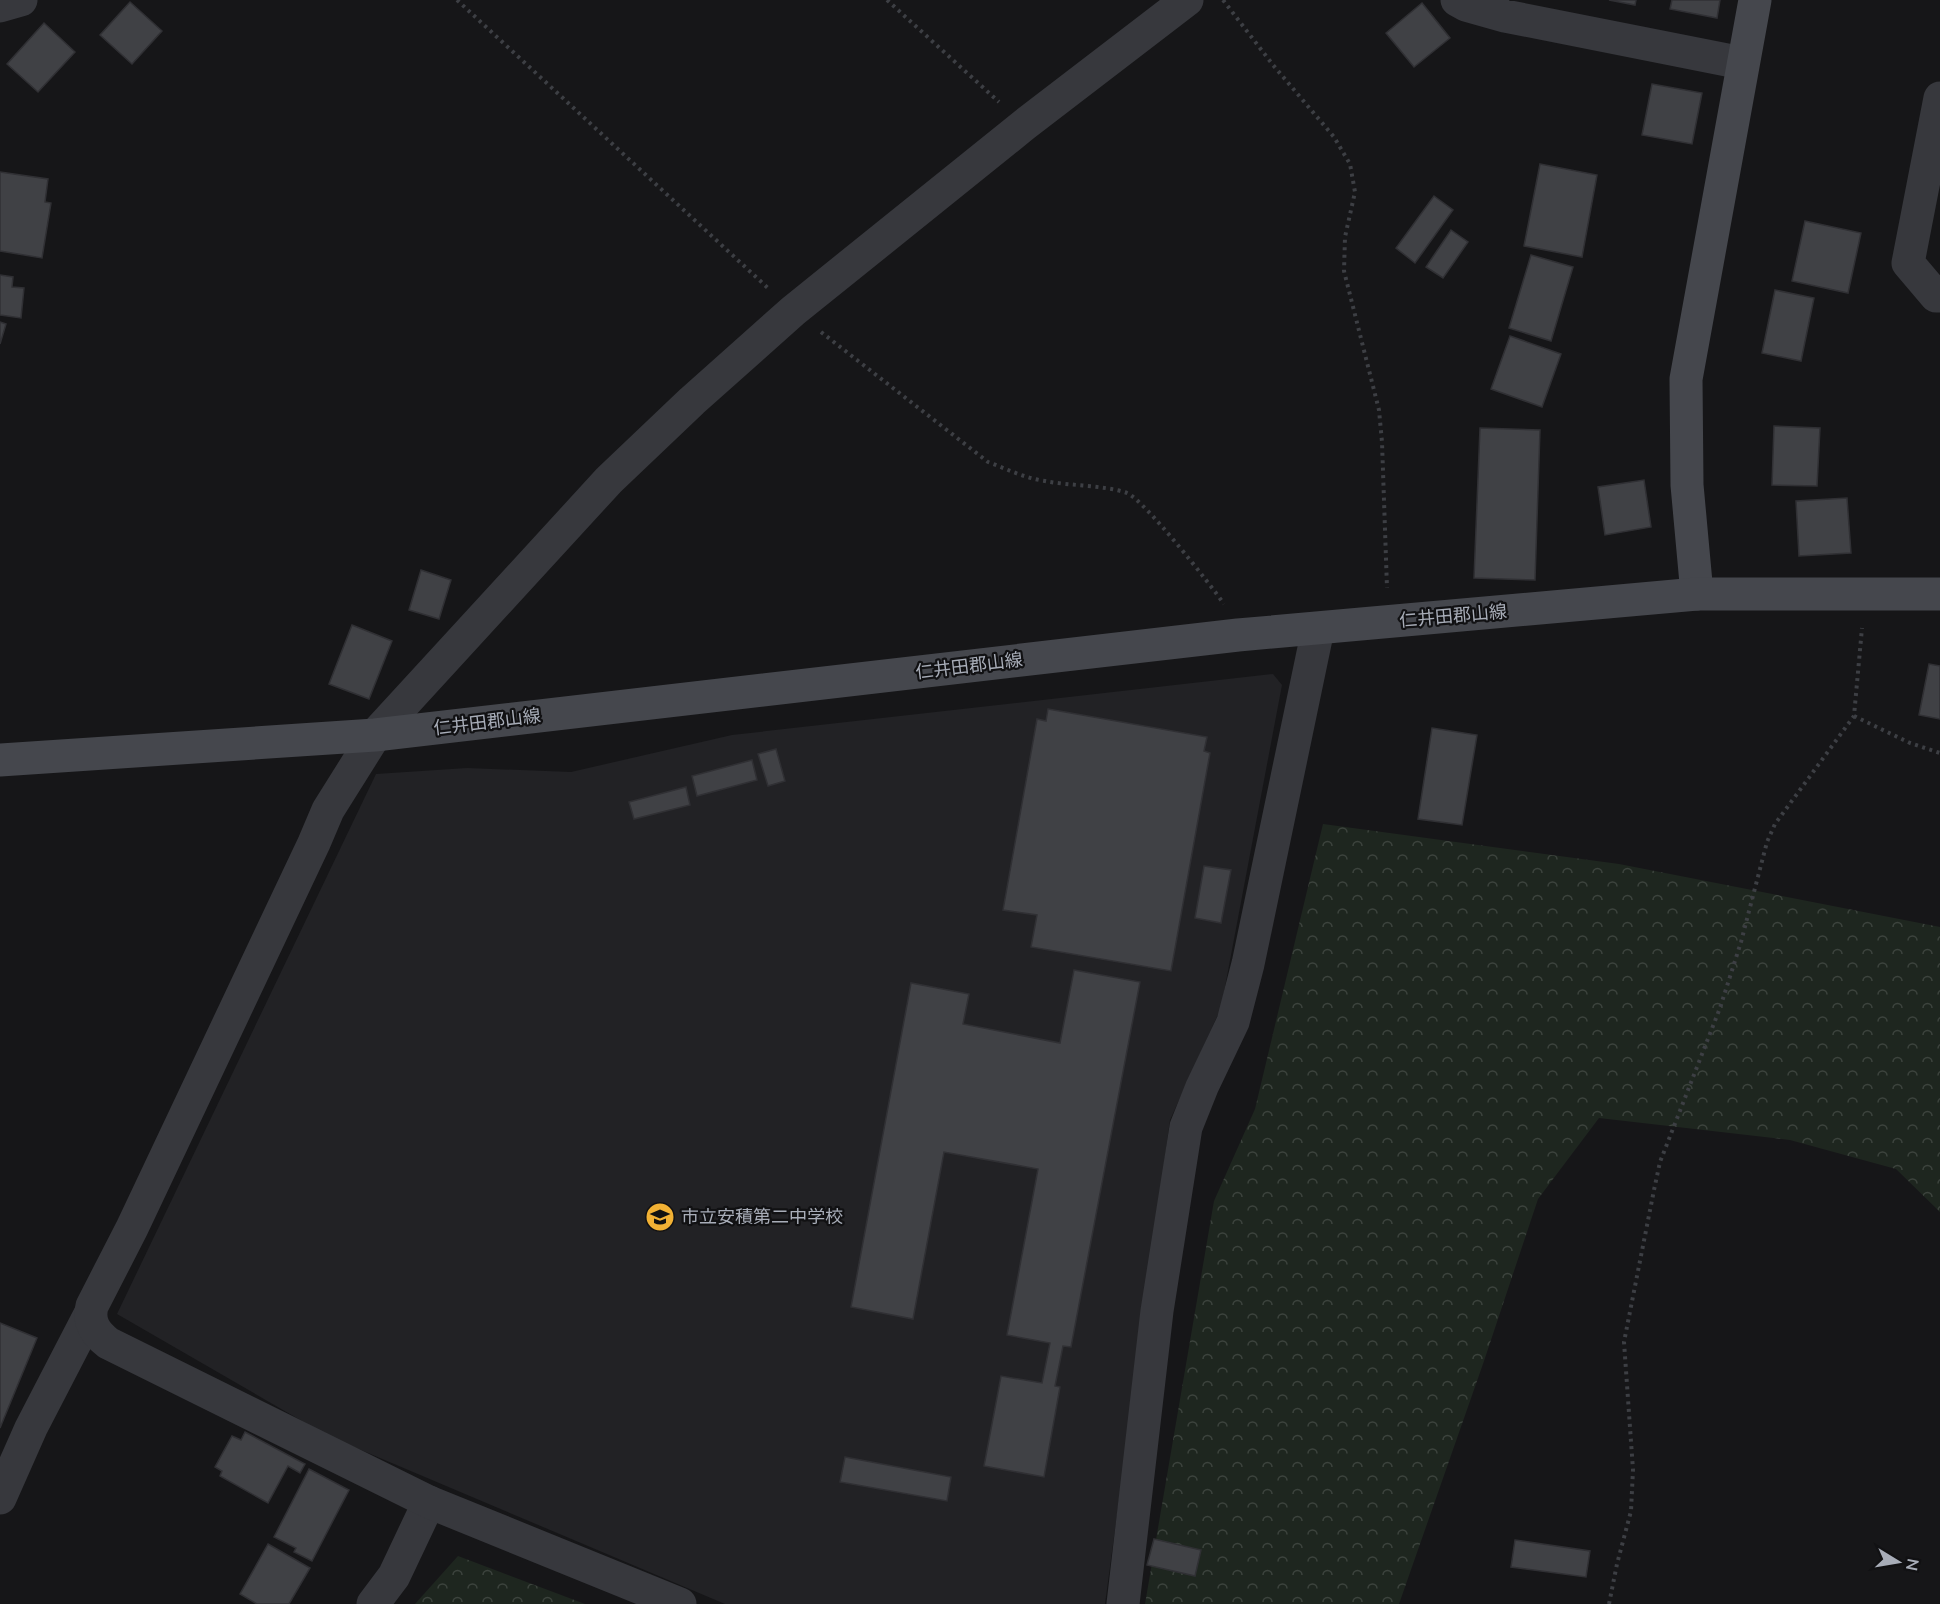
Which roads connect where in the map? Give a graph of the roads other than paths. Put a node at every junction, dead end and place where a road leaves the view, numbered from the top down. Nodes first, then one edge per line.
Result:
1 (21, 0) edge
2 (1186, 0) edge
3 (1457, 0) edge
4 (1755, 0) edge
5 (0, 6) edge
6 (1539, 11) edge
7 (1742, 63) junction
8 (1940, 98) edge
9 (1940, 297) edge
10 (1697, 594) junction
11 (1940, 594) edge
12 (1318, 629) junction
13 (375, 735) junction
14 (0, 760) edge
15 (89, 1316) junction
16 (0, 1498) edge
17 (429, 1502) junction
18 (373, 1604) edge
19 (680, 1604) edge
20 (1124, 1604) edge

1 - 5 street
2 - 13 street
3 - 6 street
4 - 7 main road
6 - 7 street
7 - 10 main road
8 - 9 street
10 - 11 main road, 仁井田郡山線
10 - 12 main road, 仁井田郡山線
12 - 13 main road, 仁井田郡山線
12 - 20 street
13 - 14 main road, 仁井田郡山線
13 - 15 street
15 - 16 street
15 - 17 street
17 - 18 street
17 - 19 street

